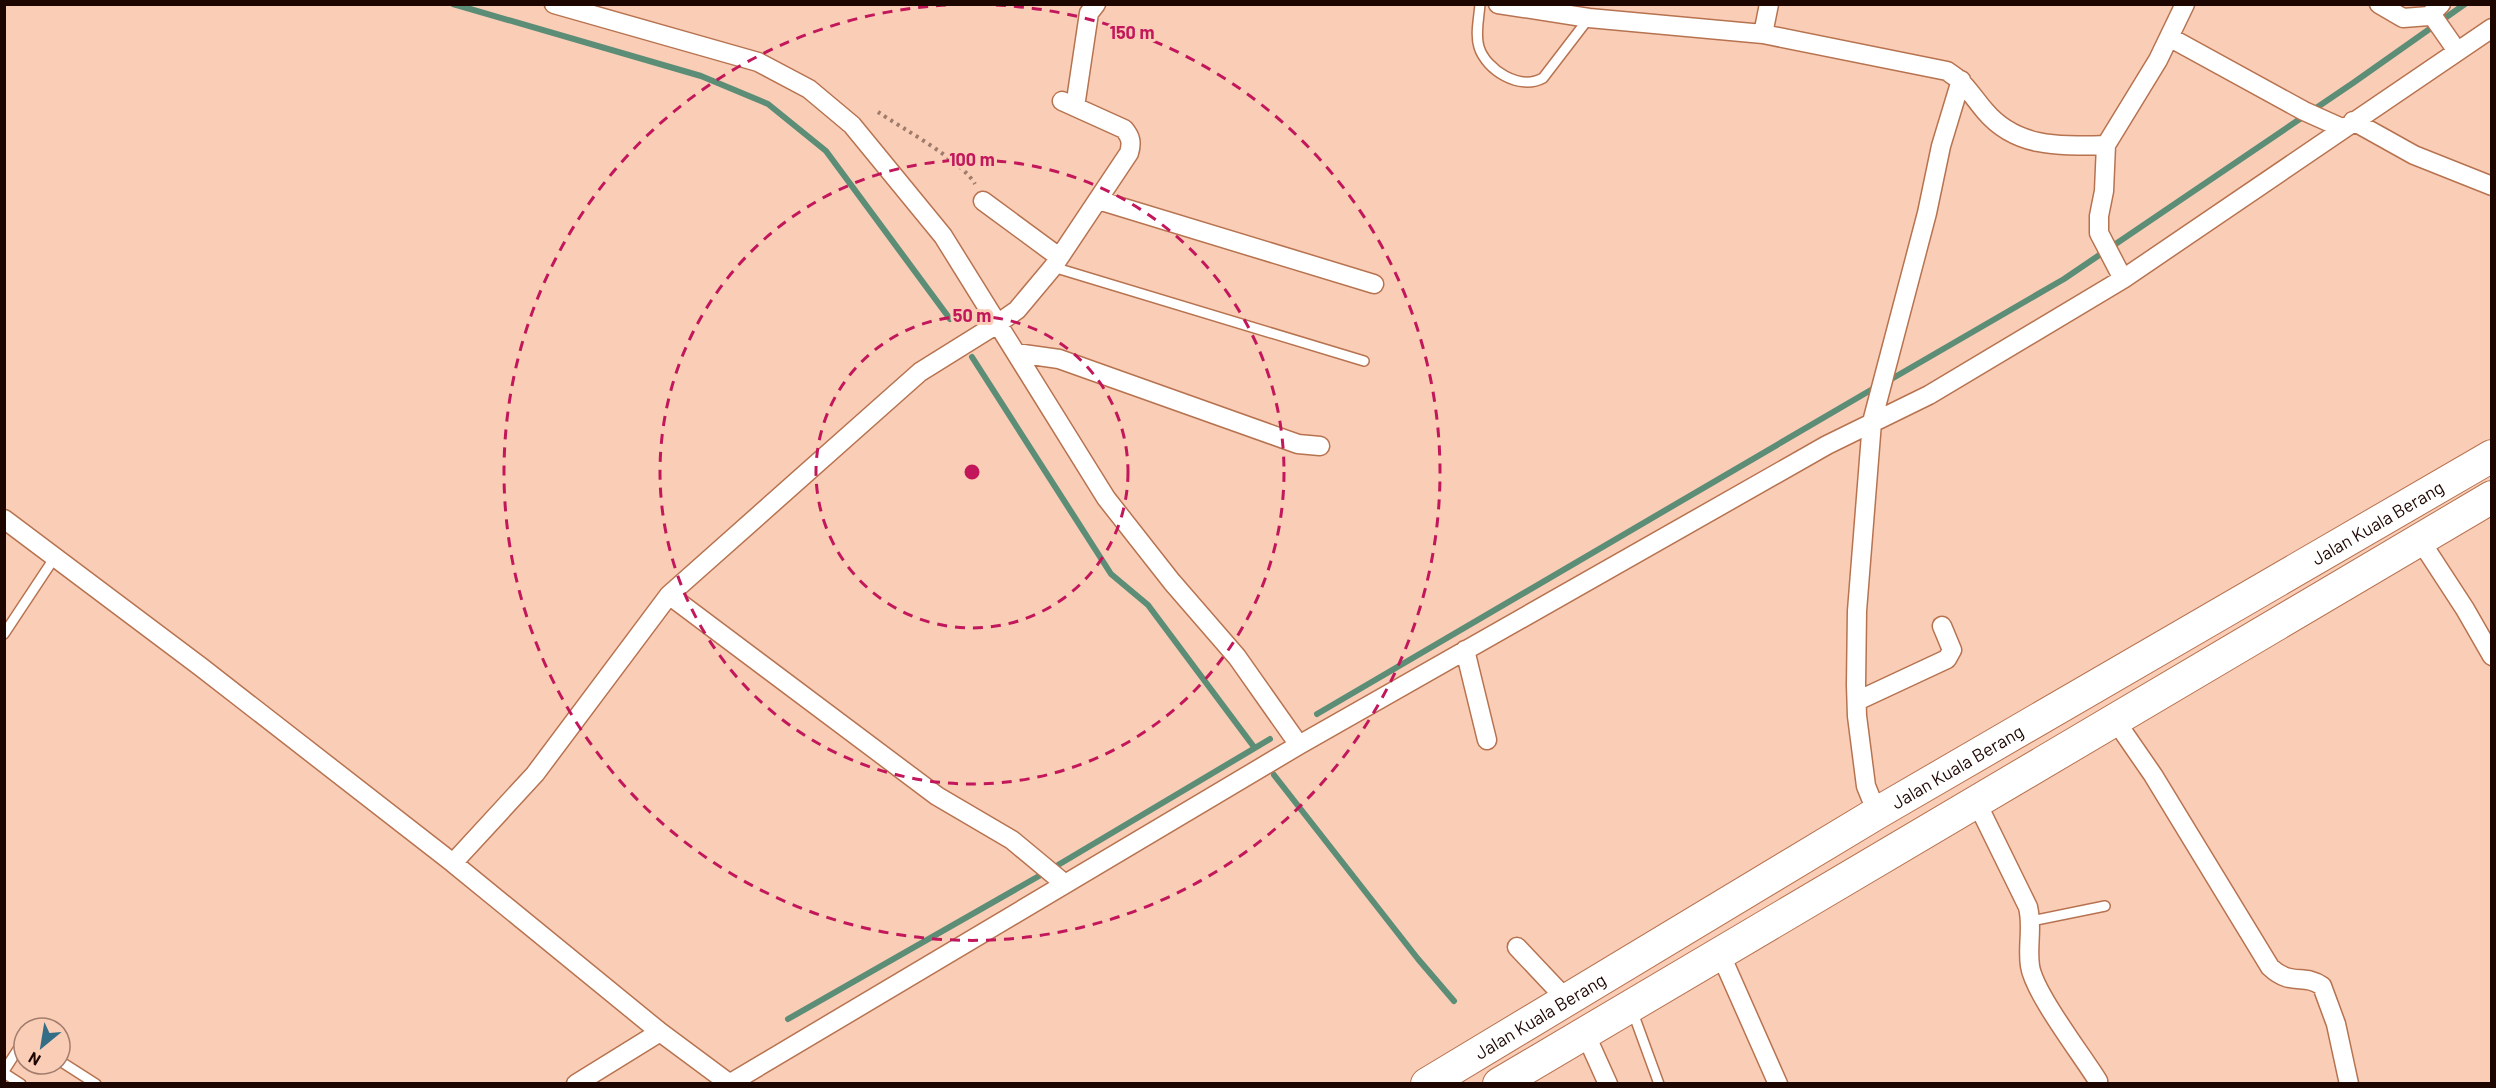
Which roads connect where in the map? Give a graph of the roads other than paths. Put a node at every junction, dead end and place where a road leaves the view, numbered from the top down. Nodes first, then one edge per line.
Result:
1 (554, 4) edge
2 (1096, 4) edge
3 (1480, 4) edge
4 (1498, 4) edge
5 (1769, 4) edge
6 (2185, 4) edge
7 (2379, 4) edge
8 (1590, 11) edge
9 (2435, 13) edge
10 (2492, 28) edge
11 (1763, 34) junction
12 (2169, 38) junction
13 (2453, 46) junction
14 (1960, 80) junction
15 (2348, 124) junction
16 (2106, 145) junction
17 (2492, 186) edge
18 (1098, 200) junction
19 (983, 201) road end
20 (1056, 262) junction
21 (2119, 273) junction
22 (1374, 284) dead end
23 (997, 324) junction
24 (1016, 353) junction
25 (1364, 361) dead end
26 (1873, 416) junction
27 (1320, 446) dead end
28 (2492, 456) edge
29 (2492, 497) edge
30 (2394, 513) junction
31 (4, 519) edge
32 (2452, 520) junction
33 (2420, 540) junction
34 (55, 557) junction
35 (669, 595) junction
36 (1942, 626) dead end
37 (4, 634) edge
38 (1464, 650) junction
39 (2492, 656) edge
40 (1857, 701) junction
41 (2115, 720) junction
42 (1487, 740) dead end
43 (1299, 745) junction
44 (1976, 801) junction
45 (1877, 813) junction
46 (453, 863) junction
47 (1065, 884) junction
48 (2105, 906) dead end
49 (2031, 921) junction
50 (1517, 947) dead end
51 (1720, 953) junction
52 (1567, 1000) junction
53 (1630, 1006) junction
54 (660, 1032) junction
55 (1585, 1032) junction
56 (12, 1059) edge
57 (72, 1068) edge
58 (4, 1072) edge
59 (21, 1083) edge
60 (96, 1083) edge
61 (576, 1083) edge
62 (730, 1083) edge
63 (1426, 1083) edge
64 (1499, 1083) edge
65 (1608, 1083) edge
66 (1659, 1083) edge
67 (1778, 1083) edge
68 (2096, 1083) edge
69 (2349, 1083) edge

1 - 23 street
2 - 18 street
3 - 8 lane
4 - 8 street
5 - 11 street
6 - 12 street
7 - 9 street
8 - 11 street
9 - 13 street
10 - 13 street
11 - 14 street
12 - 15 street
12 - 16 street
13 - 15 street
14 - 16 street
14 - 26 street
15 - 17 street
15 - 21 street
16 - 21 street
18 - 20 street
18 - 22 street
19 - 20 street
20 - 23 street
20 - 25 lane
21 - 26 street
23 - 24 street
23 - 35 street
24 - 27 street
24 - 43 street
26 - 38 street
26 - 40 street
28 - 30 highway, Jalan Kuala Berang
29 - 32 highway, Jalan Kuala Berang
30 - 32 highway
30 - 45 highway, Jalan Kuala Berang
31 - 34 street
32 - 33 highway, Jalan Kuala Berang
33 - 39 street
33 - 41 highway, Jalan Kuala Berang
34 - 37 lane
34 - 46 street
35 - 46 street
35 - 47 street
36 - 40 street
38 - 42 street
38 - 43 street
40 - 45 street
41 - 44 highway, Jalan Kuala Berang
41 - 69 street
43 - 47 street
44 - 49 street
44 - 51 highway, Jalan Kuala Berang
45 - 52 highway, Jalan Kuala Berang
46 - 54 street
47 - 62 street
48 - 49 lane
49 - 68 street
50 - 52 street
51 - 53 highway, Jalan Kuala Berang
51 - 67 street
52 - 63 highway, Jalan Kuala Berang
53 - 55 highway, Jalan Kuala Berang
53 - 66 lane
54 - 61 street
54 - 62 street
55 - 64 highway, Jalan Kuala Berang
55 - 65 street
56 - 58 lane
57 - 60 lane
58 - 59 lane

